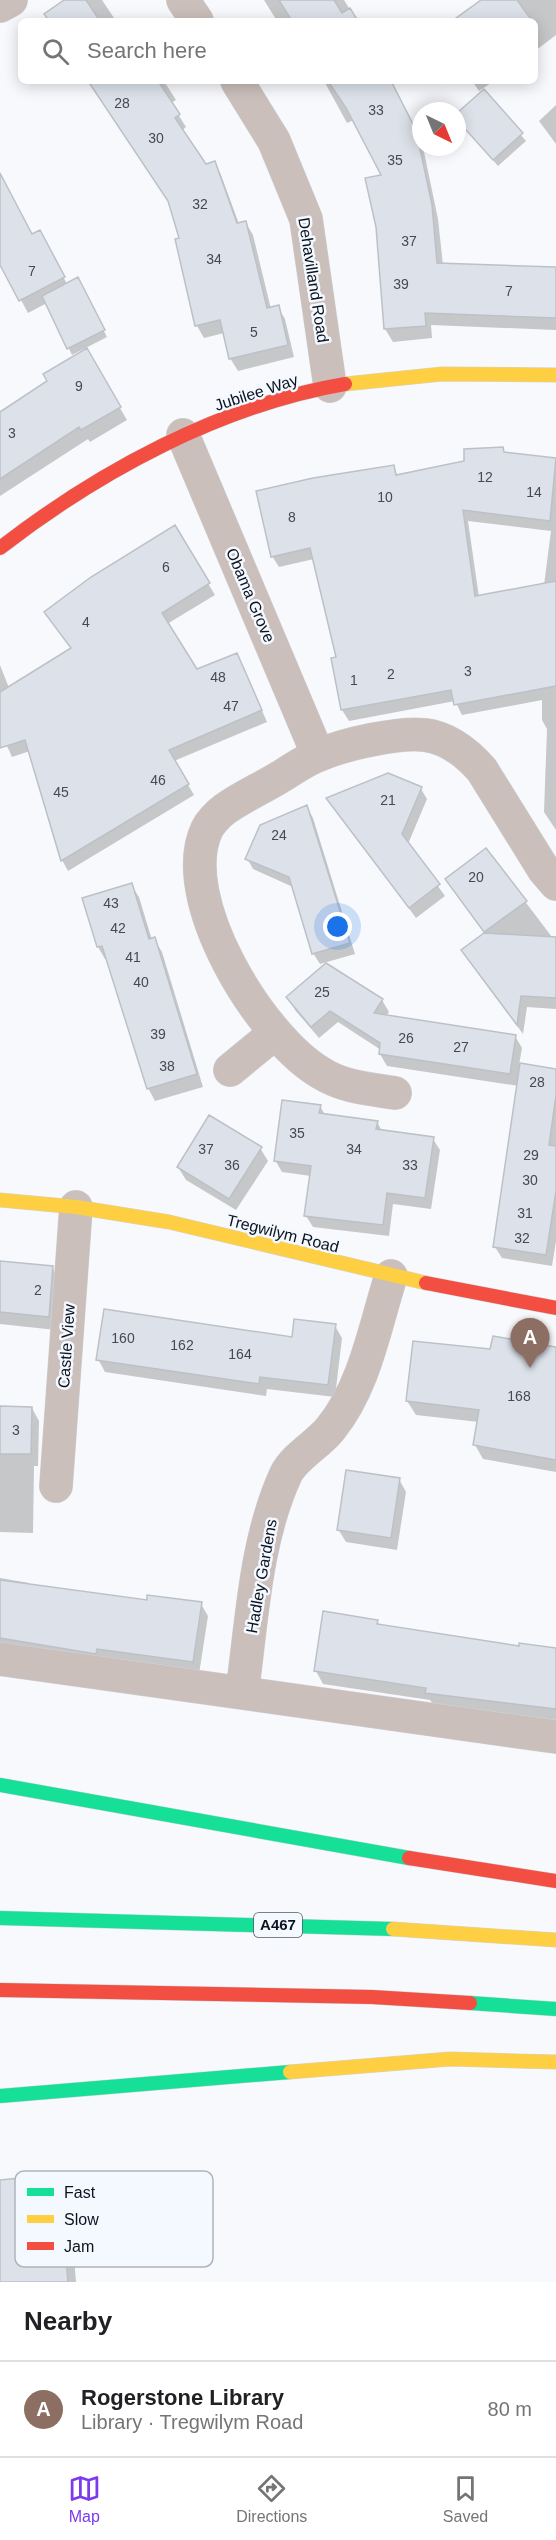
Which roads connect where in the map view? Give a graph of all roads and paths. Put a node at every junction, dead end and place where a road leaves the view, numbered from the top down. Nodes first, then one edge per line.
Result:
1 (11, 0) edge
2 (183, 0) edge
3 (0, 6) edge
4 (195, 18) edge
5 (239, 84) edge
6 (556, 375) edge
7 (330, 386) junction
8 (183, 435) junction
9 (0, 548) edge
10 (318, 755) junction
11 (556, 884) edge
12 (275, 1033) junction
13 (230, 1070) dead end
14 (395, 1093) dead end
15 (0, 1200) edge
16 (76, 1207) junction
17 (391, 1276) junction
18 (556, 1308) edge
19 (56, 1486) dead end
20 (0, 1659) edge
21 (242, 1693) junction
22 (556, 1737) edge
23 (0, 1785) edge
24 (556, 1881) edge
25 (0, 1917) edge
26 (556, 1940) edge
27 (0, 1990) edge
28 (556, 2009) edge
29 (556, 2062) edge
30 (0, 2096) edge

1 - 3 street
2 - 4 street
5 - 7 street, Dehavilland Road
6 - 7 main road, Jubilee Way
7 - 8 main road, Jubilee Way
8 - 9 main road, Jubilee Way
8 - 10 street, Obama Grove
10 - 11 street
10 - 12 street
12 - 13 street
12 - 14 street
15 - 16 main road, Tregwilym Road
16 - 17 main road, Tregwilym Road
16 - 19 street, Castle View
17 - 18 main road, Tregwilym Road
17 - 21 street, Hadley Gardens
20 - 21 street
21 - 22 street
23 - 24 main road
25 - 26 main road, A467
27 - 28 main road
29 - 30 main road

